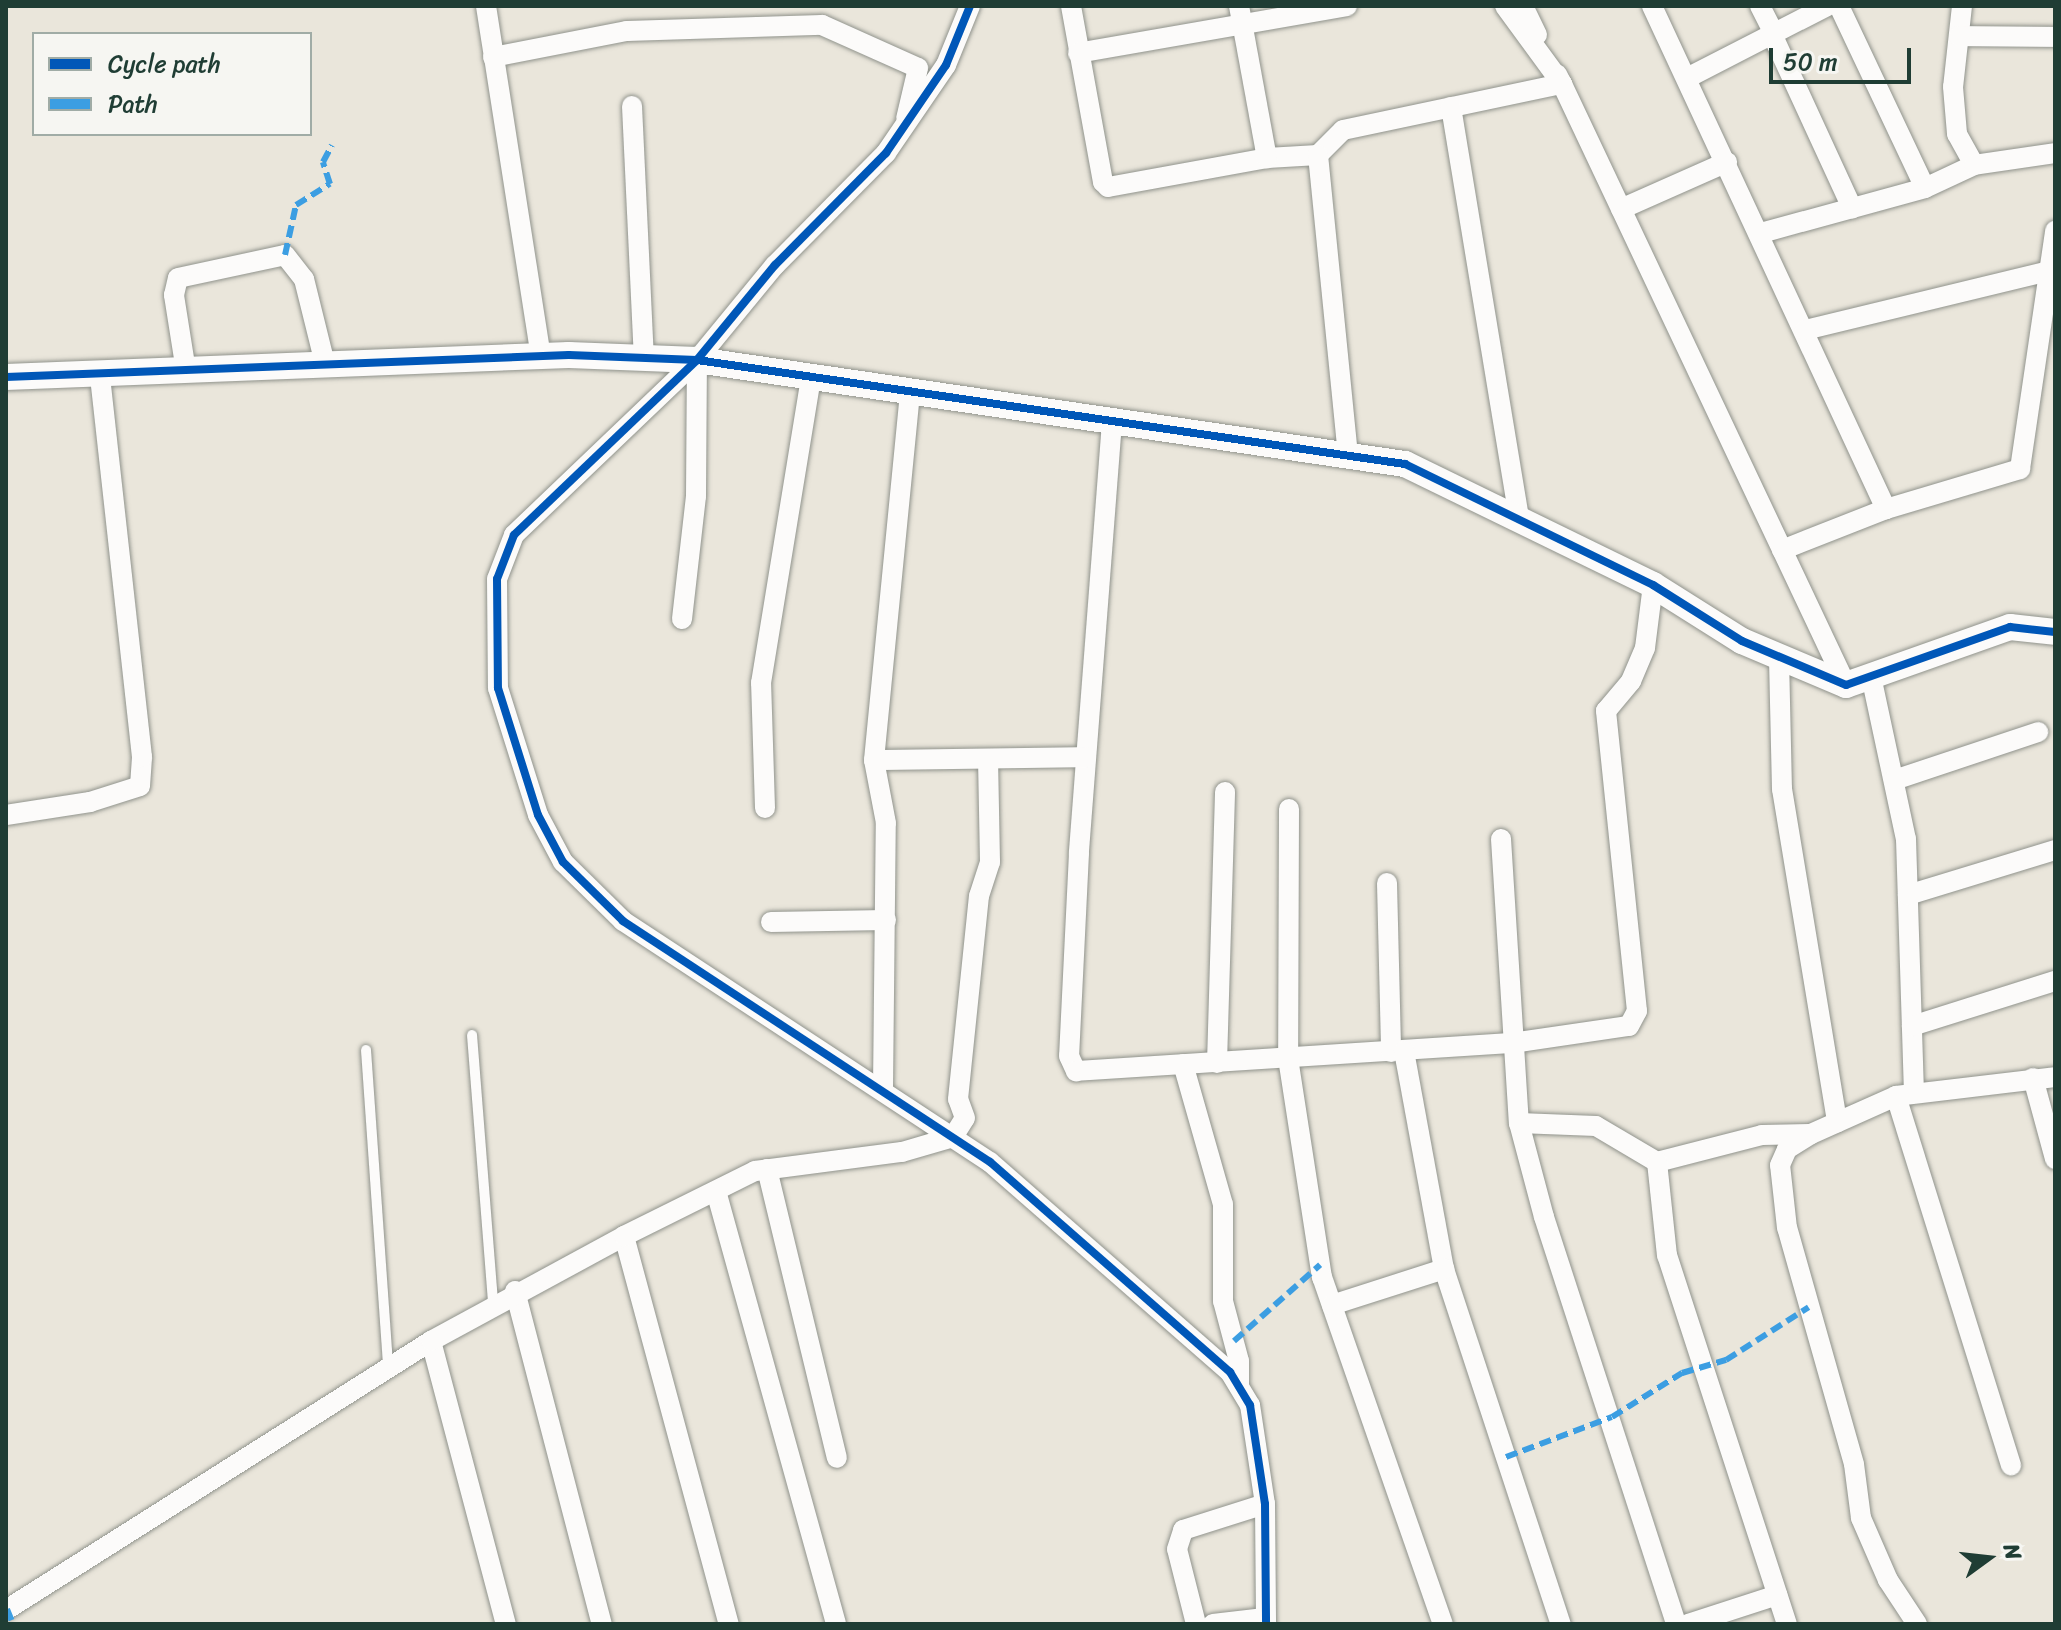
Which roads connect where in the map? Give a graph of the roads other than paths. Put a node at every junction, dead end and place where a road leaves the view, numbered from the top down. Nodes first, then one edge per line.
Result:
1 (486, 6) edge
2 (970, 6) edge
3 (1071, 6) edge
4 (1239, 6) edge
5 (1347, 6) edge
6 (1505, 6) edge
7 (1523, 6) edge
8 (1652, 6) edge
9 (1760, 6) edge
10 (1827, 6) edge
11 (1839, 6) edge
12 (1962, 6) edge
13 (823, 15) edge
14 (1243, 27) junction
15 (1773, 34) junction
16 (1959, 36) junction
17 (2055, 37) edge
18 (1078, 53) junction
19 (493, 57) junction
20 (1687, 78) junction
21 (1562, 84) junction
22 (632, 106) dead end
23 (1451, 107) junction
24 (903, 131) junction
25 (2055, 153) edge
26 (1318, 155) junction
27 (1267, 158) junction
28 (1727, 162) junction
29 (1974, 165) junction
30 (1925, 188) junction
31 (1852, 208) junction
32 (1621, 209) junction
33 (2055, 231) edge
34 (1761, 233) junction
35 (2049, 271) junction
36 (1805, 330) junction
37 (541, 356) junction
38 (644, 358) junction
39 (697, 360) junction
40 (325, 364) junction
41 (186, 371) junction
42 (100, 374) junction
43 (6, 377) edge
44 (811, 377) junction
45 (910, 392) junction
46 (1112, 422) junction
47 (1348, 455) junction
48 (1886, 509) junction
49 (1519, 516) junction
50 (1782, 550) junction
51 (1653, 585) junction
52 (682, 619) dead end
53 (2055, 632) edge
54 (1779, 658) junction
55 (1859, 680) junction
56 (2038, 732) dead end
57 (1086, 757) junction
58 (988, 759) junction
59 (874, 760) junction
60 (1894, 780) junction
61 (1225, 792) dead end
62 (765, 808) dead end
63 (1289, 809) dead end
64 (6, 815) edge
65 (1501, 839) dead end
66 (2055, 850) edge
67 (1387, 883) dead end
68 (1908, 895) junction
69 (886, 920) junction
70 (771, 922) dead end
71 (2055, 981) edge
72 (1912, 1026) junction
73 (472, 1035) dead end
74 (1512, 1043) junction
75 (366, 1050) dead end
76 (1398, 1052) junction
77 (1288, 1058) junction
78 (1217, 1063) junction
79 (1183, 1064) junction
80 (2055, 1077) edge
81 (2033, 1078) junction
82 (883, 1089) junction
83 (1905, 1094) junction
84 (1837, 1122) junction
85 (1519, 1123) junction
86 (1811, 1134) junction
87 (953, 1137) junction
88 (2055, 1159) edge
89 (1657, 1162) junction
90 (767, 1169) junction
91 (716, 1191) junction
92 (624, 1236) junction
93 (1444, 1269) junction
94 (515, 1291) junction
95 (493, 1304) junction
96 (1332, 1305) junction
97 (431, 1341) junction
98 (388, 1368) junction
99 (1239, 1386) junction
100 (837, 1458) dead end
101 (2011, 1465) dead end
102 (1265, 1504) junction
103 (1777, 1595) junction
104 (6, 1610) edge
105 (1265, 1621) edge
106 (506, 1624) edge
107 (602, 1624) edge
108 (729, 1624) edge
109 (836, 1624) edge
110 (1196, 1624) edge
111 (1213, 1624) edge
112 (1443, 1624) edge
113 (1561, 1624) edge
114 (1676, 1624) edge
115 (1688, 1624) edge
116 (1787, 1624) edge
117 (1917, 1624) edge

1 - 19 street
2 - 24 street
3 - 18 street
4 - 14 street
5 - 14 street
6 - 21 street
7 - 21 street
8 - 20 street
9 - 15 street
10 - 15 street
11 - 30 street
12 - 16 street
13 - 19 street
13 - 24 street
14 - 18 street
14 - 27 street
15 - 20 street
15 - 31 street
16 - 17 street
16 - 29 street
18 - 27 street
19 - 37 street
20 - 28 street
21 - 23 street
21 - 32 street
22 - 38 street
23 - 26 street
23 - 49 street
24 - 39 street
25 - 29 street
26 - 27 street
26 - 47 street
28 - 32 street
28 - 34 street
29 - 30 street
30 - 31 street
31 - 34 street
32 - 50 street
33 - 35 street
34 - 36 street
35 - 36 street
35 - 48 street
36 - 48 street
37 - 38 street
37 - 40 street
38 - 39 street
39 - 44 street
39 - 52 street
39 - 82 street
40 - 41 street
40 - 41 street
41 - 42 street
42 - 43 street
42 - 64 street
44 - 45 street
44 - 62 street
45 - 46 street
45 - 59 street
46 - 47 street
46 - 57 street
47 - 49 street
48 - 50 street
49 - 51 street
50 - 55 street
51 - 54 street
51 - 74 street
53 - 55 street
54 - 55 street
54 - 84 street
55 - 60 street
56 - 60 street
57 - 58 street
57 - 79 street
58 - 59 street
58 - 87 street
59 - 69 street
60 - 68 street
61 - 78 street
63 - 77 street
65 - 74 street
66 - 68 street
67 - 76 street
68 - 72 street
69 - 70 street
69 - 82 street
71 - 72 street
72 - 83 street
73 - 95 lane
74 - 76 street
74 - 85 street
75 - 98 lane
76 - 77 street
76 - 93 street
77 - 78 street
77 - 96 street
78 - 79 street
79 - 99 street
80 - 81 street
81 - 83 street
81 - 88 street
82 - 87 street
83 - 84 street
83 - 101 street
84 - 86 street
85 - 89 street
85 - 114 street
86 - 89 street
86 - 117 street
87 - 90 street
87 - 99 street
89 - 103 street
90 - 91 street
90 - 100 street
91 - 92 street
91 - 109 street
92 - 94 street
92 - 108 street
93 - 96 street
93 - 113 street
94 - 95 street
94 - 107 street
95 - 97 street
96 - 112 street
97 - 98 street
97 - 106 street
98 - 104 street
99 - 102 street
102 - 105 street
102 - 110 street
103 - 115 street
103 - 116 street
105 - 111 street

